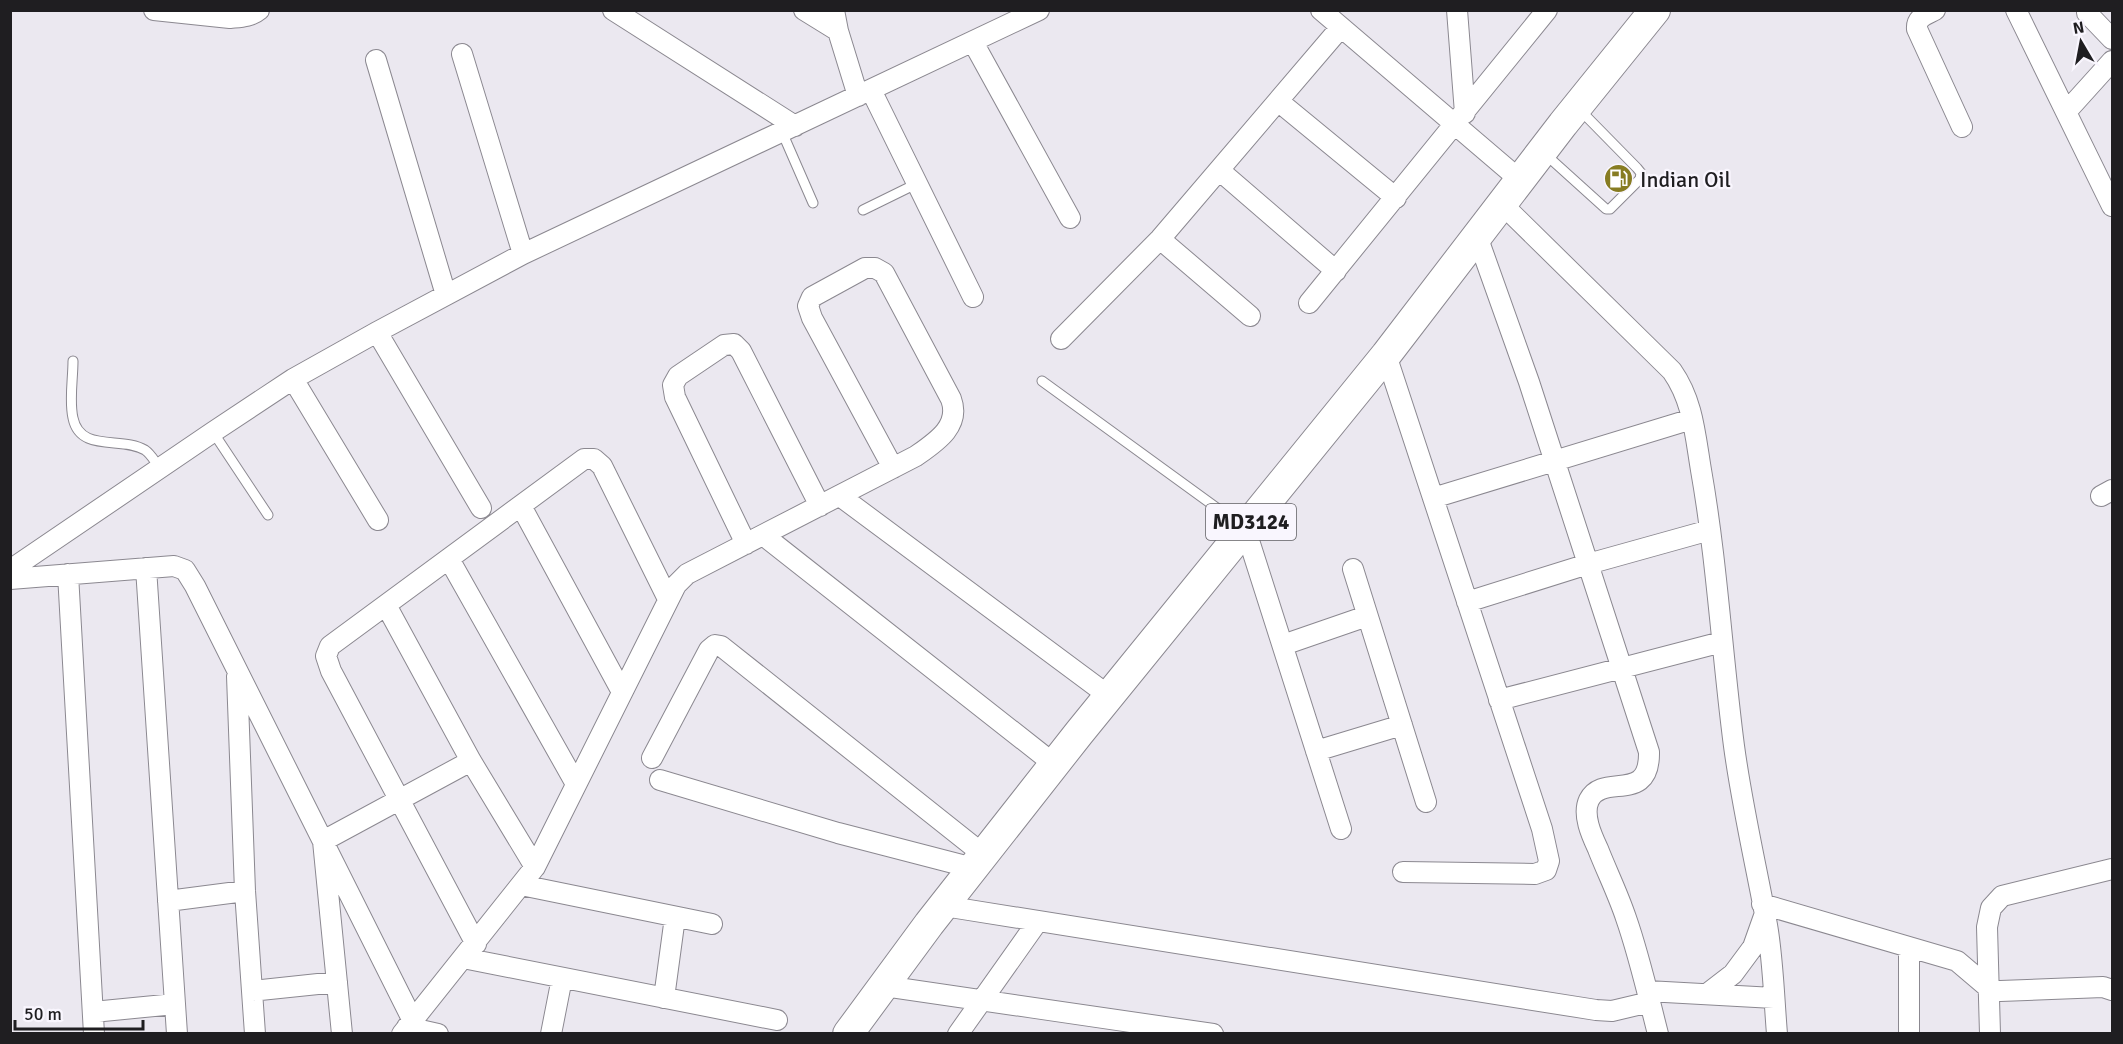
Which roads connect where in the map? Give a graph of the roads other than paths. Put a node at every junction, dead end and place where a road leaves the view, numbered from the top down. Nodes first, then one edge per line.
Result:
1 (154, 10) edge
2 (259, 10) edge
3 (613, 10) edge
4 (804, 10) edge
5 (834, 10) edge
6 (1039, 10) edge
7 (1655, 10) edge
8 (1935, 10) edge
9 (2016, 10) edge
10 (1323, 11) edge
11 (1546, 11) edge
12 (1455, 12) edge
13 (2087, 13) dead end
14 (1020, 15) edge
15 (1341, 27) junction
16 (838, 31) junction
17 (2112, 39) edge
18 (973, 42) junction
19 (462, 54) dead end
20 (376, 60) dead end
21 (2112, 61) edge
22 (864, 93) junction
23 (1278, 101) junction
24 (1577, 107) junction
25 (2066, 112) junction
26 (1460, 119) junction
27 (1962, 127) dead end
28 (789, 129) junction
29 (1542, 151) junction
30 (1219, 170) junction
31 (1520, 180) junction
32 (916, 184) junction
33 (1396, 198) junction
34 (813, 203) dead end
35 (1502, 204) junction
36 (2112, 206) edge
37 (863, 210) dead end
38 (1070, 218) dead end
39 (1477, 236) junction
40 (1160, 239) junction
41 (523, 254) junction
42 (1336, 271) junction
43 (446, 295) junction
44 (974, 297) dead end
45 (1309, 303) dead end
46 (1250, 316) dead end
47 (377, 332) junction
48 (1061, 339) dead end
49 (1386, 356) junction
50 (73, 361) dead end
51 (292, 379) junction
52 (1042, 381) dead end
53 (1692, 419) junction
54 (213, 432) junction
55 (1555, 461) junction
56 (160, 468) junction
57 (893, 468) junction
58 (840, 496) junction
59 (1433, 498) junction
60 (521, 506) junction
61 (820, 506) junction
62 (481, 508) dead end
63 (268, 515) dead end
64 (378, 520) dead end
65 (1245, 528) junction
66 (1710, 530) junction
67 (754, 540) junction
68 (449, 559) junction
69 (1588, 564) junction
70 (146, 568) junction
71 (1353, 569) dead end
72 (10, 570) edge
73 (68, 574) junction
74 (10, 579) edge
75 (668, 599) junction
76 (1467, 602) junction
77 (386, 605) junction
78 (1368, 616) junction
79 (1722, 642) junction
80 (1282, 645) junction
81 (237, 668) junction
82 (1622, 669) junction
83 (622, 692) junction
84 (1109, 696) junction
85 (1499, 700) junction
86 (1402, 725) junction
87 (1316, 751) junction
88 (652, 758) dead end
89 (471, 761) junction
90 (1054, 764) junction
91 (660, 780) dead end
92 (576, 784) junction
93 (400, 800) junction
94 (1426, 802) dead end
95 (1341, 829) dead end
96 (323, 842) junction
97 (979, 861) junction
98 (535, 867) junction
99 (2112, 869) edge
100 (1403, 872) dead end
101 (521, 885) junction
102 (245, 891) junction
103 (168, 901) junction
104 (944, 906) junction
105 (1763, 910) junction
106 (675, 916) junction
107 (1038, 921) junction
108 (712, 924) dead end
109 (1909, 947) junction
110 (470, 951) junction
111 (562, 978) junction
112 (337, 982) junction
113 (884, 986) junction
114 (1990, 989) junction
115 (2112, 990) edge
116 (252, 991) junction
117 (1707, 994) junction
118 (1649, 997) junction
119 (664, 998) junction
120 (1774, 998) junction
121 (982, 999) junction
122 (175, 1004) junction
123 (93, 1012) junction
124 (777, 1020) dead end
125 (407, 1027) edge
126 (94, 1034) edge
127 (177, 1034) edge
128 (255, 1034) edge
129 (342, 1034) edge
130 (438, 1034) edge
131 (551, 1034) edge
132 (848, 1034) edge
133 (958, 1034) edge
134 (1213, 1034) edge
135 (1658, 1034) edge
136 (1776, 1034) edge
137 (1909, 1034) edge
138 (1990, 1034) edge

1 - 2 street
3 - 28 street
4 - 16 street
5 - 16 street
6 - 14 street
7 - 24 main road, MD3124
8 - 27 street
9 - 25 street
10 - 15 street
11 - 26 street
12 - 26 street
13 - 17 street
14 - 18 street
15 - 23 street
15 - 26 street
16 - 22 street
18 - 22 street
18 - 38 street
19 - 41 street
20 - 43 street
21 - 25 street
22 - 28 street
22 - 32 street
23 - 30 street
23 - 33 street
24 - 29 main road, MD3124
24 - 29 lane
25 - 36 street
26 - 31 street
26 - 33 street
28 - 34 lane
28 - 41 street
29 - 31 main road, MD3124
30 - 40 street
30 - 42 street
31 - 35 main road, MD3124
32 - 37 lane
32 - 44 street
33 - 42 street
35 - 39 main road, MD3124
35 - 53 street
39 - 49 main road, MD3124
39 - 55 street
40 - 46 street
40 - 48 street
41 - 43 street
42 - 45 street
43 - 47 street
47 - 51 street
47 - 62 street
49 - 59 street
49 - 65 main road, MD3124
50 - 56 lane
51 - 54 street
51 - 64 street
52 - 65 lane
53 - 55 street
53 - 66 street
54 - 56 street
54 - 63 lane
55 - 59 street
55 - 69 street
56 - 72 street
57 - 57 street
57 - 58 street
58 - 61 street
58 - 84 street
59 - 76 street
60 - 68 street
60 - 75 street
60 - 83 street
61 - 67 street
61 - 67 street
65 - 80 street
65 - 84 main road, MD3124
66 - 69 street
66 - 79 street
67 - 75 street
67 - 90 street
68 - 77 street
68 - 92 street
69 - 76 street
69 - 82 street
70 - 73 street
70 - 81 street
70 - 103 street
71 - 78 street
73 - 74 street
73 - 123 street
75 - 83 street
76 - 85 street
77 - 89 street
77 - 93 street
78 - 80 street
78 - 86 street
79 - 82 street
79 - 105 street
80 - 87 street
81 - 96 street
81 - 102 street
82 - 85 street
82 - 118 street
83 - 92 street
84 - 90 main road, MD3124
85 - 100 street
86 - 87 street
86 - 94 street
87 - 95 street
88 - 97 street
89 - 93 street
89 - 98 street
90 - 97 main road, MD3124
91 - 97 street
92 - 98 street
93 - 96 street
93 - 110 street
96 - 112 street
96 - 125 street
97 - 104 main road, MD3124
98 - 101 street
99 - 114 street
101 - 106 street
101 - 110 street
102 - 103 street
102 - 116 street
103 - 122 street
104 - 107 street
104 - 113 main road, MD3124
105 - 109 street
105 - 117 street
105 - 120 street
106 - 108 street
106 - 119 street
107 - 118 street
107 - 121 street
109 - 114 street
109 - 137 street
110 - 111 street
110 - 125 street
111 - 119 street
111 - 131 street
112 - 116 street
112 - 129 street
113 - 121 street
113 - 132 main road, MD3124
114 - 115 street
114 - 138 street
116 - 128 street
117 - 118 street
117 - 120 street
118 - 135 street
119 - 124 street
120 - 136 street
121 - 133 street
121 - 134 street
122 - 123 street
122 - 127 street
123 - 126 street
125 - 130 street

